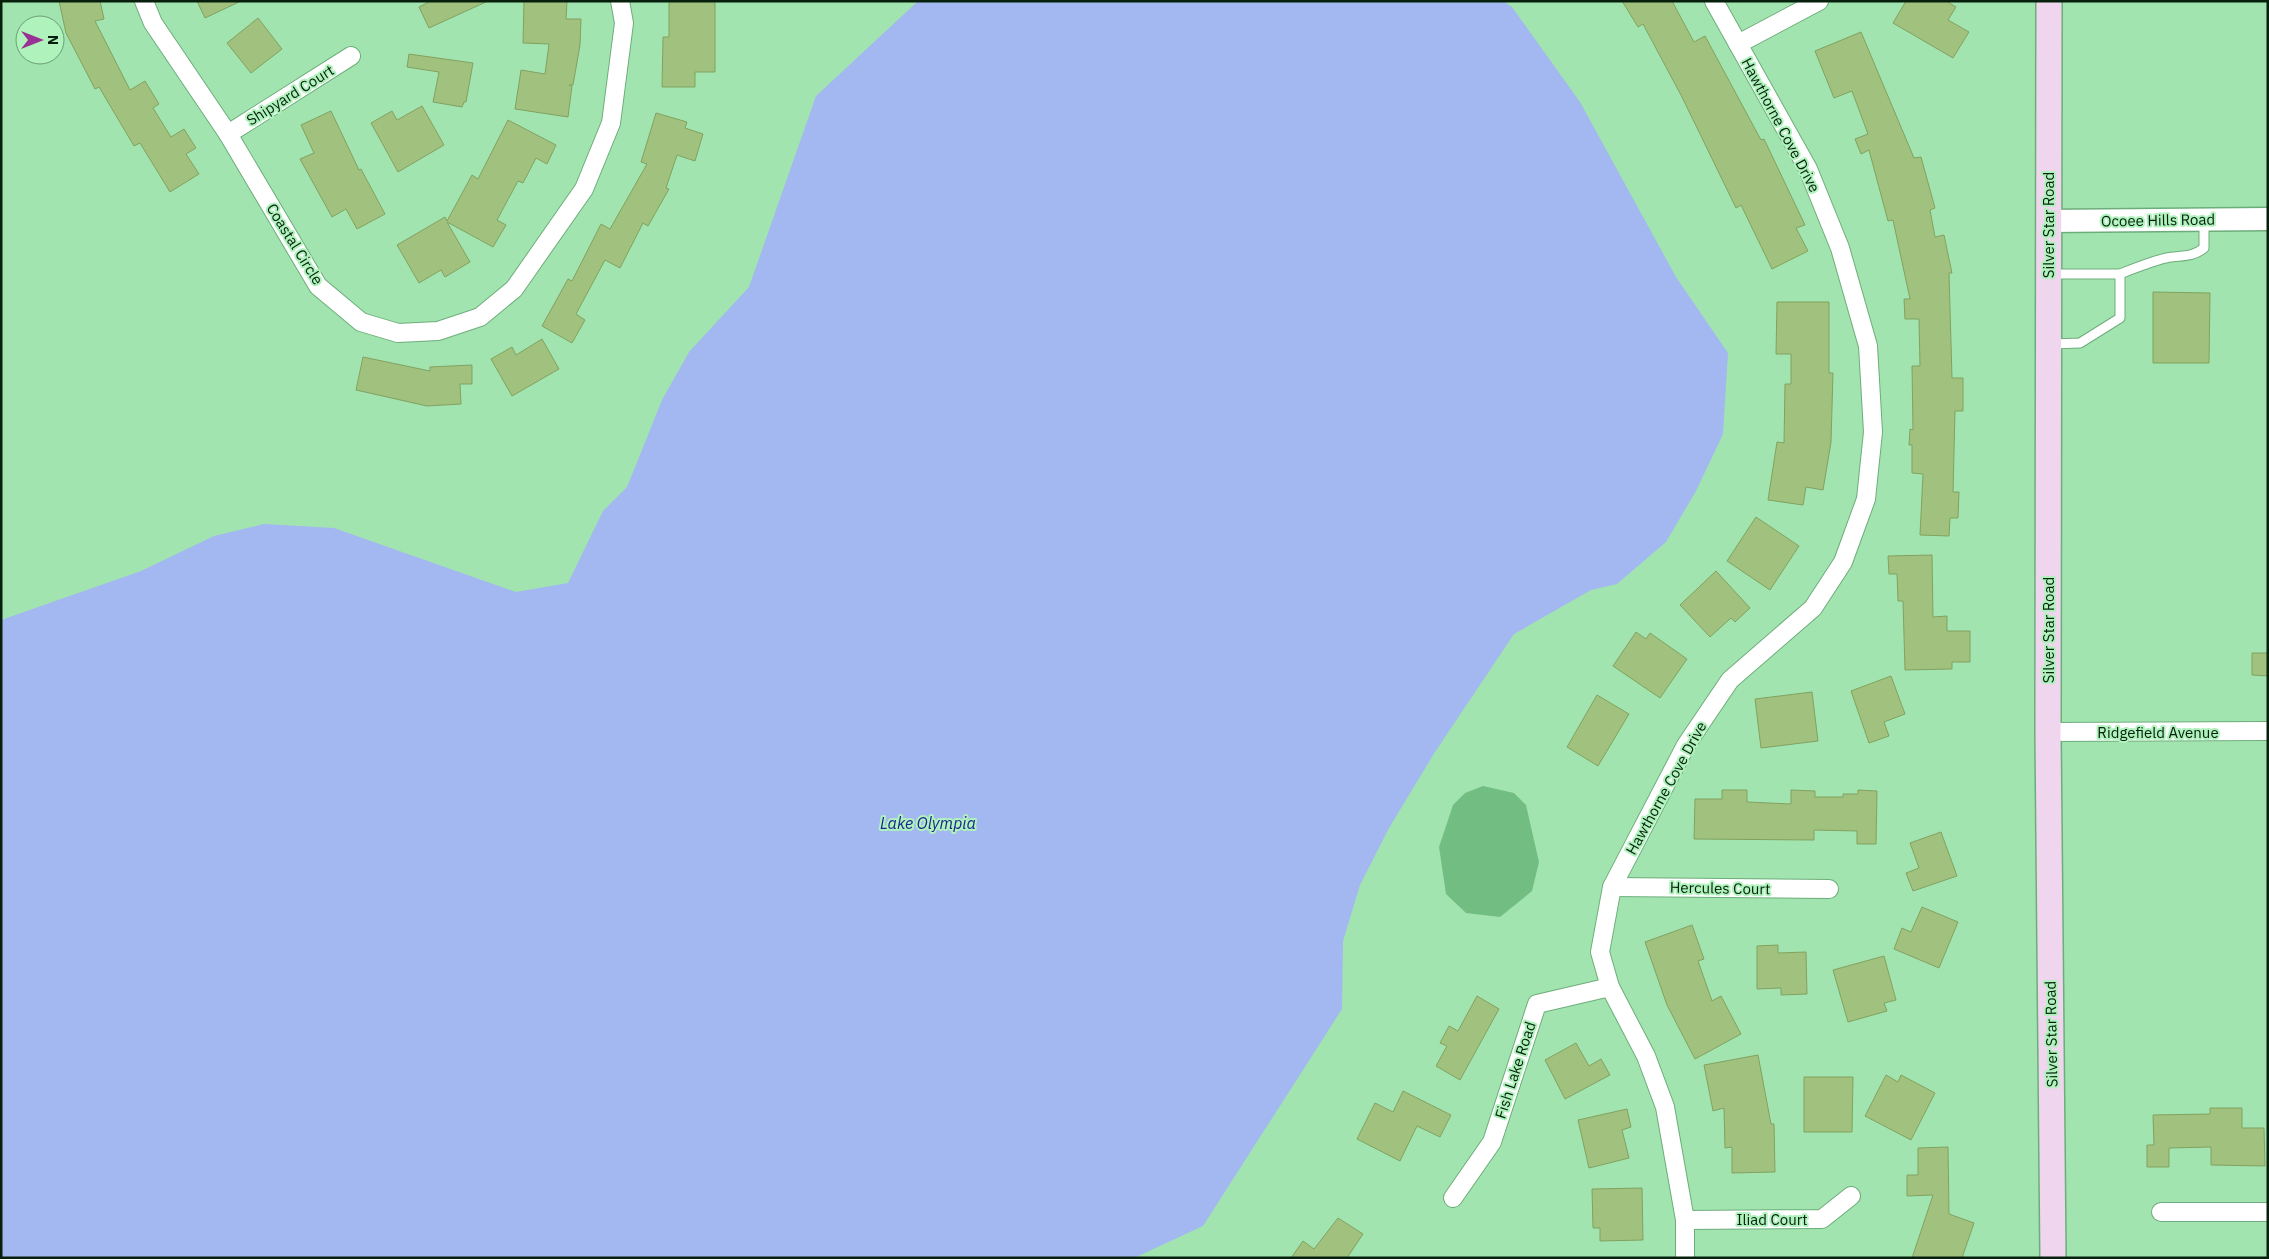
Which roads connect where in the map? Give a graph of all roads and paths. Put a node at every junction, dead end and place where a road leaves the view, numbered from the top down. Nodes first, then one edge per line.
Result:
1 (144, 1) edge
2 (620, 1) edge
3 (1714, 1) edge
4 (1819, 1) edge
5 (2049, 1) edge
6 (1738, 44) junction
7 (351, 56) dead end
8 (228, 134) junction
9 (2268, 219) edge
10 (2204, 220) junction
11 (2048, 221) junction
12 (2048, 274) junction
13 (2120, 274) junction
14 (2048, 344) junction
15 (2048, 732) junction
16 (2268, 732) edge
17 (1612, 887) junction
18 (1829, 889) dead end
19 (1610, 987) junction
20 (1851, 1196) dead end
21 (1453, 1198) dead end
22 (2161, 1212) dead end
23 (2268, 1212) edge
24 (1685, 1220) junction
25 (1685, 1258) edge
26 (2053, 1258) edge

1 - 8 street, Coastal Circle
2 - 8 street, Coastal Circle
3 - 6 street, Hawthorne Cove Drive
4 - 6 street
5 - 11 main road, Silver Star Road
6 - 17 street, Hawthorne Cove Drive
7 - 8 street, Shipyard Court
9 - 10 street, Ocoee Hills Road
10 - 11 street, Ocoee Hills Road
10 - 13 lane
11 - 12 main road, Silver Star Road
12 - 13 lane
12 - 14 main road, Silver Star Road
13 - 14 lane
14 - 15 main road, Silver Star Road
15 - 16 street, Ridgefield Avenue
15 - 26 main road, Silver Star Road
17 - 18 street, Hercules Court
17 - 19 street, Hawthorne Cove Drive
19 - 21 street, Fish Lake Road
19 - 24 street, Hawthorne Cove Drive
20 - 24 street, Iliad Court
22 - 23 street
24 - 25 street, Hawthorne Cove Drive

